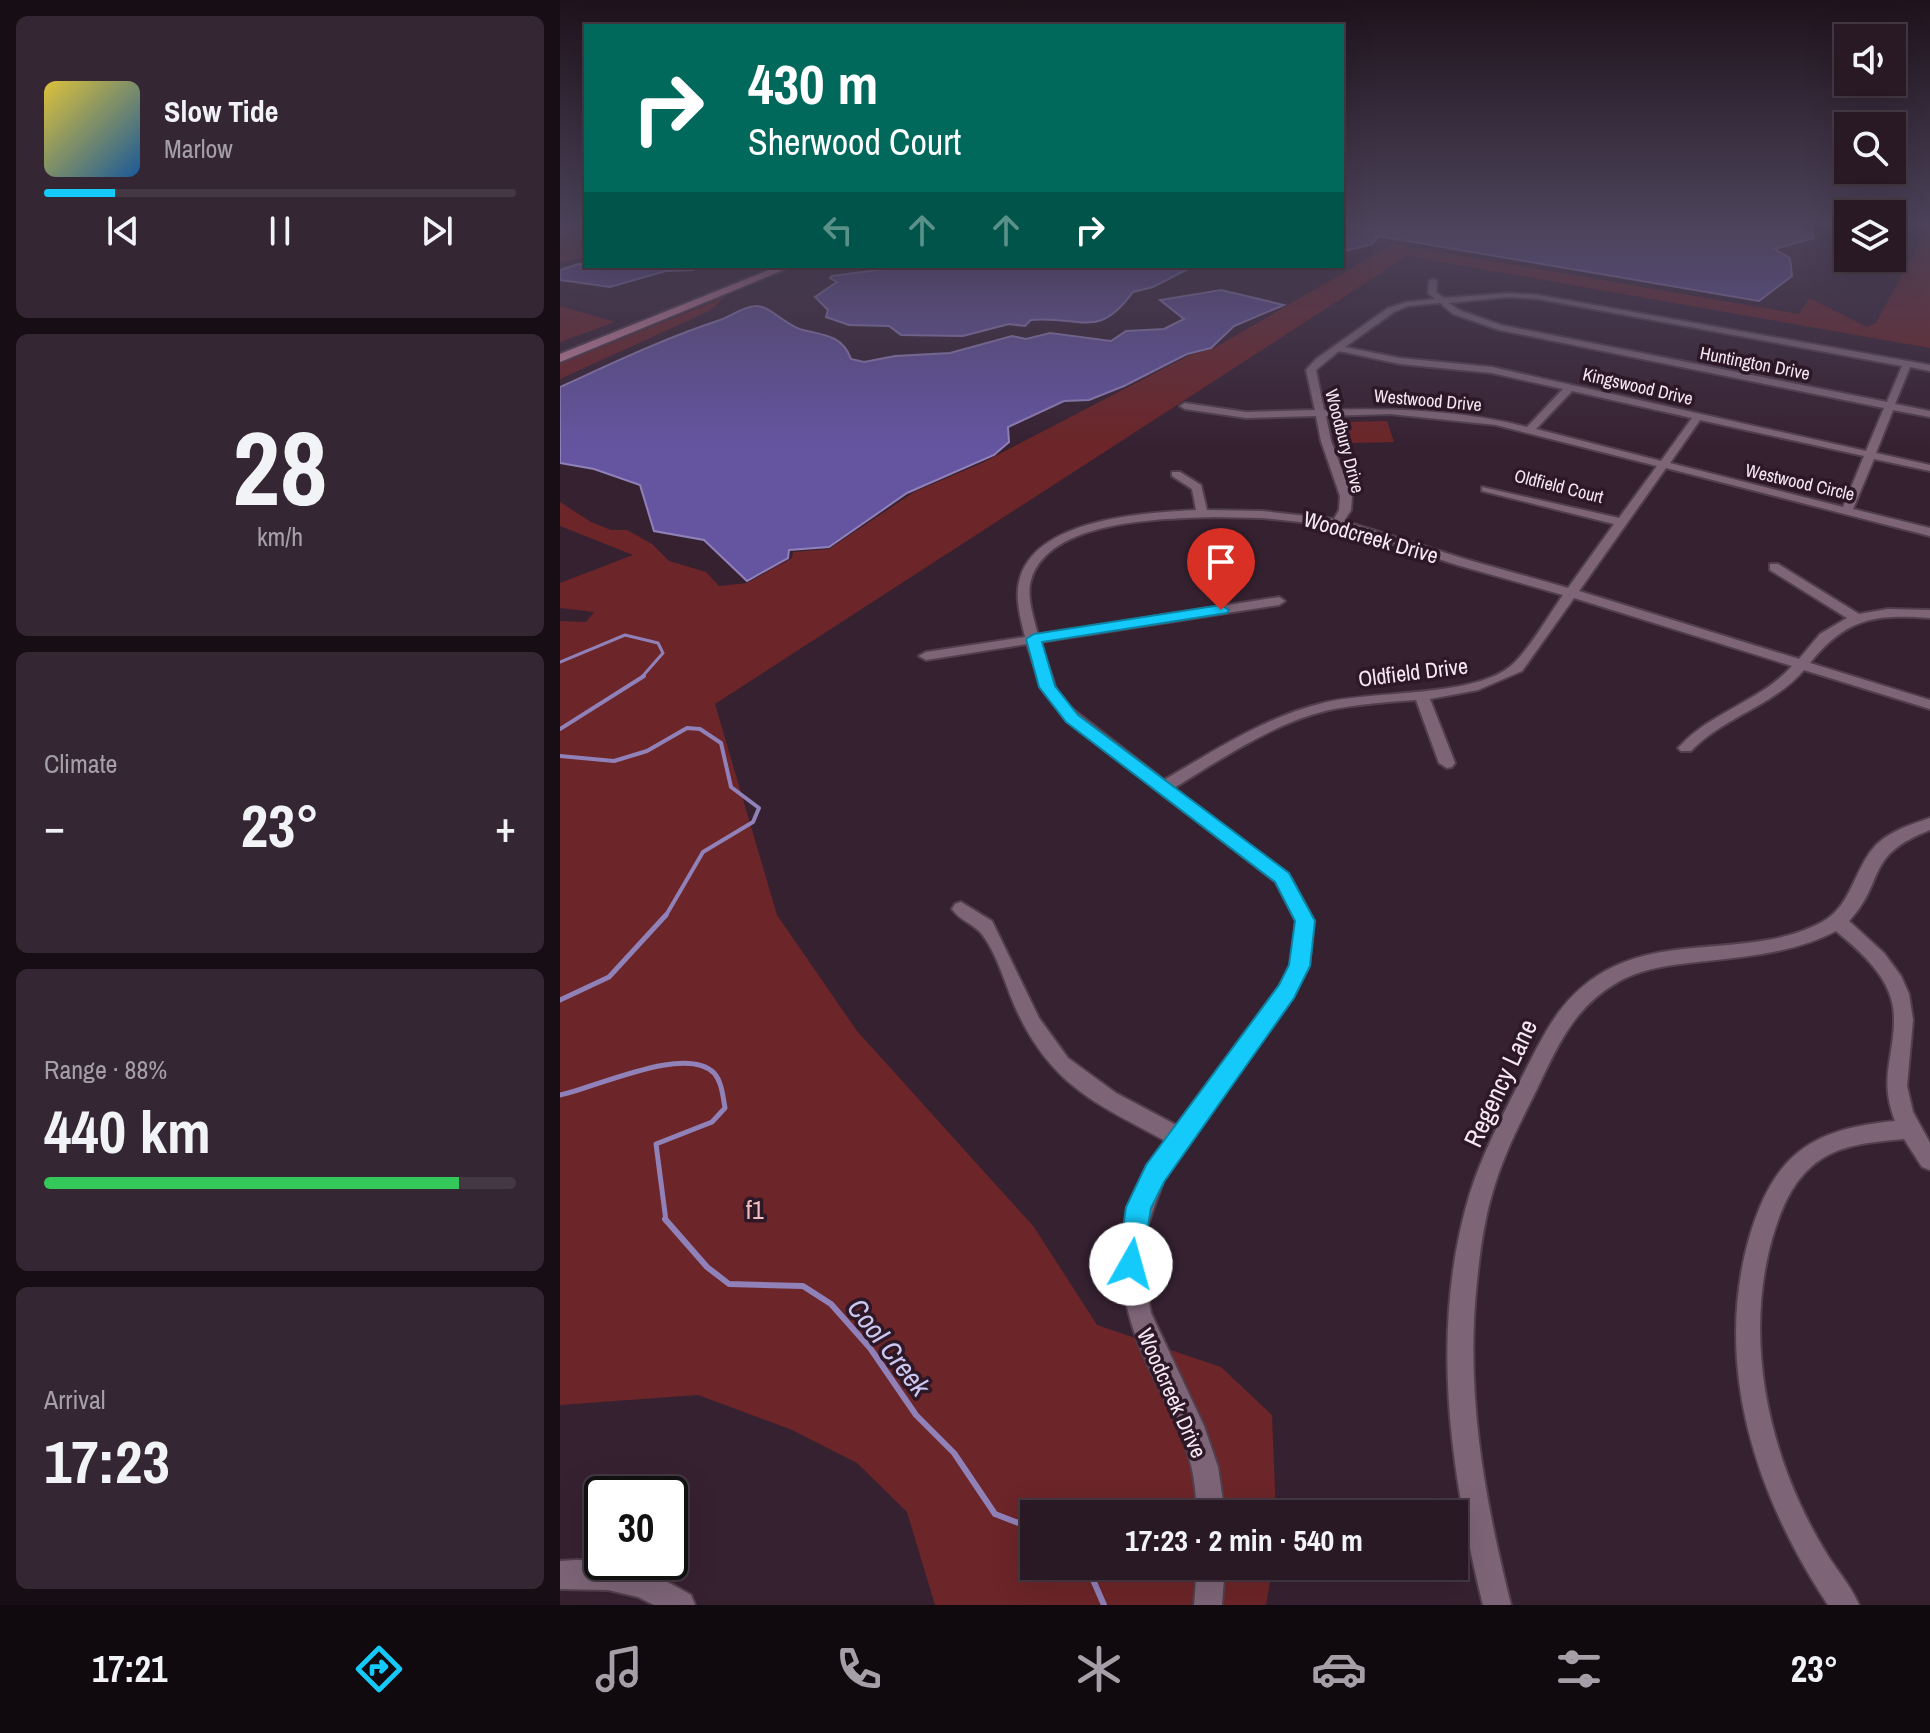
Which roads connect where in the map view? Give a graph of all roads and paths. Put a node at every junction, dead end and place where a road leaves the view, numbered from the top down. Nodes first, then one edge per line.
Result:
1 (691, 298) edge
2 (709, 298) edge
3 (1474, 298) edge
4 (1540, 298) edge
5 (1438, 300) junction
6 (1662, 303) dead end
7 (1649, 317) junction
8 (1338, 348) junction
9 (560, 350) edge
10 (560, 358) edge
11 (1907, 364) junction
12 (1930, 368) edge
13 (1570, 387) junction
14 (1185, 406) dead end
15 (1891, 406) junction
16 (1320, 412) junction
17 (1930, 414) edge
18 (1698, 416) junction
19 (1531, 429) junction
20 (1870, 455) junction
21 (1663, 466) junction
22 (1930, 468) edge
23 (1176, 474) dead end
24 (1486, 489) dead end
25 (1847, 511) junction
26 (1202, 512) junction
27 (1337, 523) junction
28 (1623, 523) junction
29 (1930, 532) edge
30 (1774, 567) dead end
31 (1572, 594) junction
32 (1279, 601) dead end
33 (1930, 614) edge
34 (1857, 618) junction
35 (1034, 639) junction
36 (926, 656) dead end
37 (1800, 666) junction
38 (1421, 694) junction
39 (1930, 705) edge
40 (1686, 748) dead end
41 (1447, 763) dead end
42 (1164, 787) junction
43 (1930, 824) edge
44 (961, 909) dead end
45 (1836, 921) junction
46 (1909, 1129) junction
47 (1179, 1137) junction
48 (1930, 1160) edge
49 (1211, 1500) edge
50 (560, 1575) edge
51 (1210, 1580) edge
52 (681, 1605) edge
53 (1208, 1605) edge
54 (1497, 1605) edge
55 (1845, 1605) edge

1 - 9 main road
2 - 10 main road
3 - 5 street, Woodbury Drive
4 - 7 street, Woodbury Drive
5 - 8 street, Woodbury Drive
5 - 15 street, Huntington Drive
6 - 7 street
7 - 11 street, Woodbury Drive
8 - 13 street, Kingswood Drive
8 - 16 street, Woodbury Drive
11 - 12 street, Woodbury Drive
11 - 15 street
13 - 18 street, Kingswood Drive
13 - 19 street
14 - 16 street, Westwood Drive
15 - 17 street, Huntington Drive
15 - 20 street
16 - 19 street, Westwood Drive
16 - 27 street, Woodbury Drive
18 - 20 street, Kingswood Drive
18 - 21 street, Oldfield Drive
19 - 21 street, Westwood Drive
20 - 22 street, Kingswood Drive
20 - 25 street
21 - 25 street, Westwood Circle
21 - 28 street, Oldfield Drive
23 - 26 street
24 - 28 street, Oldfield Court
25 - 29 street, Westwood Circle
26 - 27 street, Woodcreek Drive
26 - 35 street, Woodcreek Drive
27 - 31 street, Woodcreek Drive
28 - 31 street, Oldfield Drive
30 - 34 street
31 - 37 street, Woodcreek Drive
31 - 38 street, Oldfield Drive
32 - 35 street
33 - 34 street
34 - 37 street
35 - 36 street
35 - 42 street, Woodcreek Drive
37 - 39 street, Woodcreek Drive
37 - 40 street
38 - 41 street
38 - 42 street, Oldfield Drive
42 - 47 street, Woodcreek Drive
43 - 45 street, Regency Lane
44 - 47 street
45 - 46 street
45 - 54 street, Regency Lane
46 - 48 street
46 - 55 street
47 - 49 street, Woodcreek Drive
50 - 52 street
51 - 53 street

